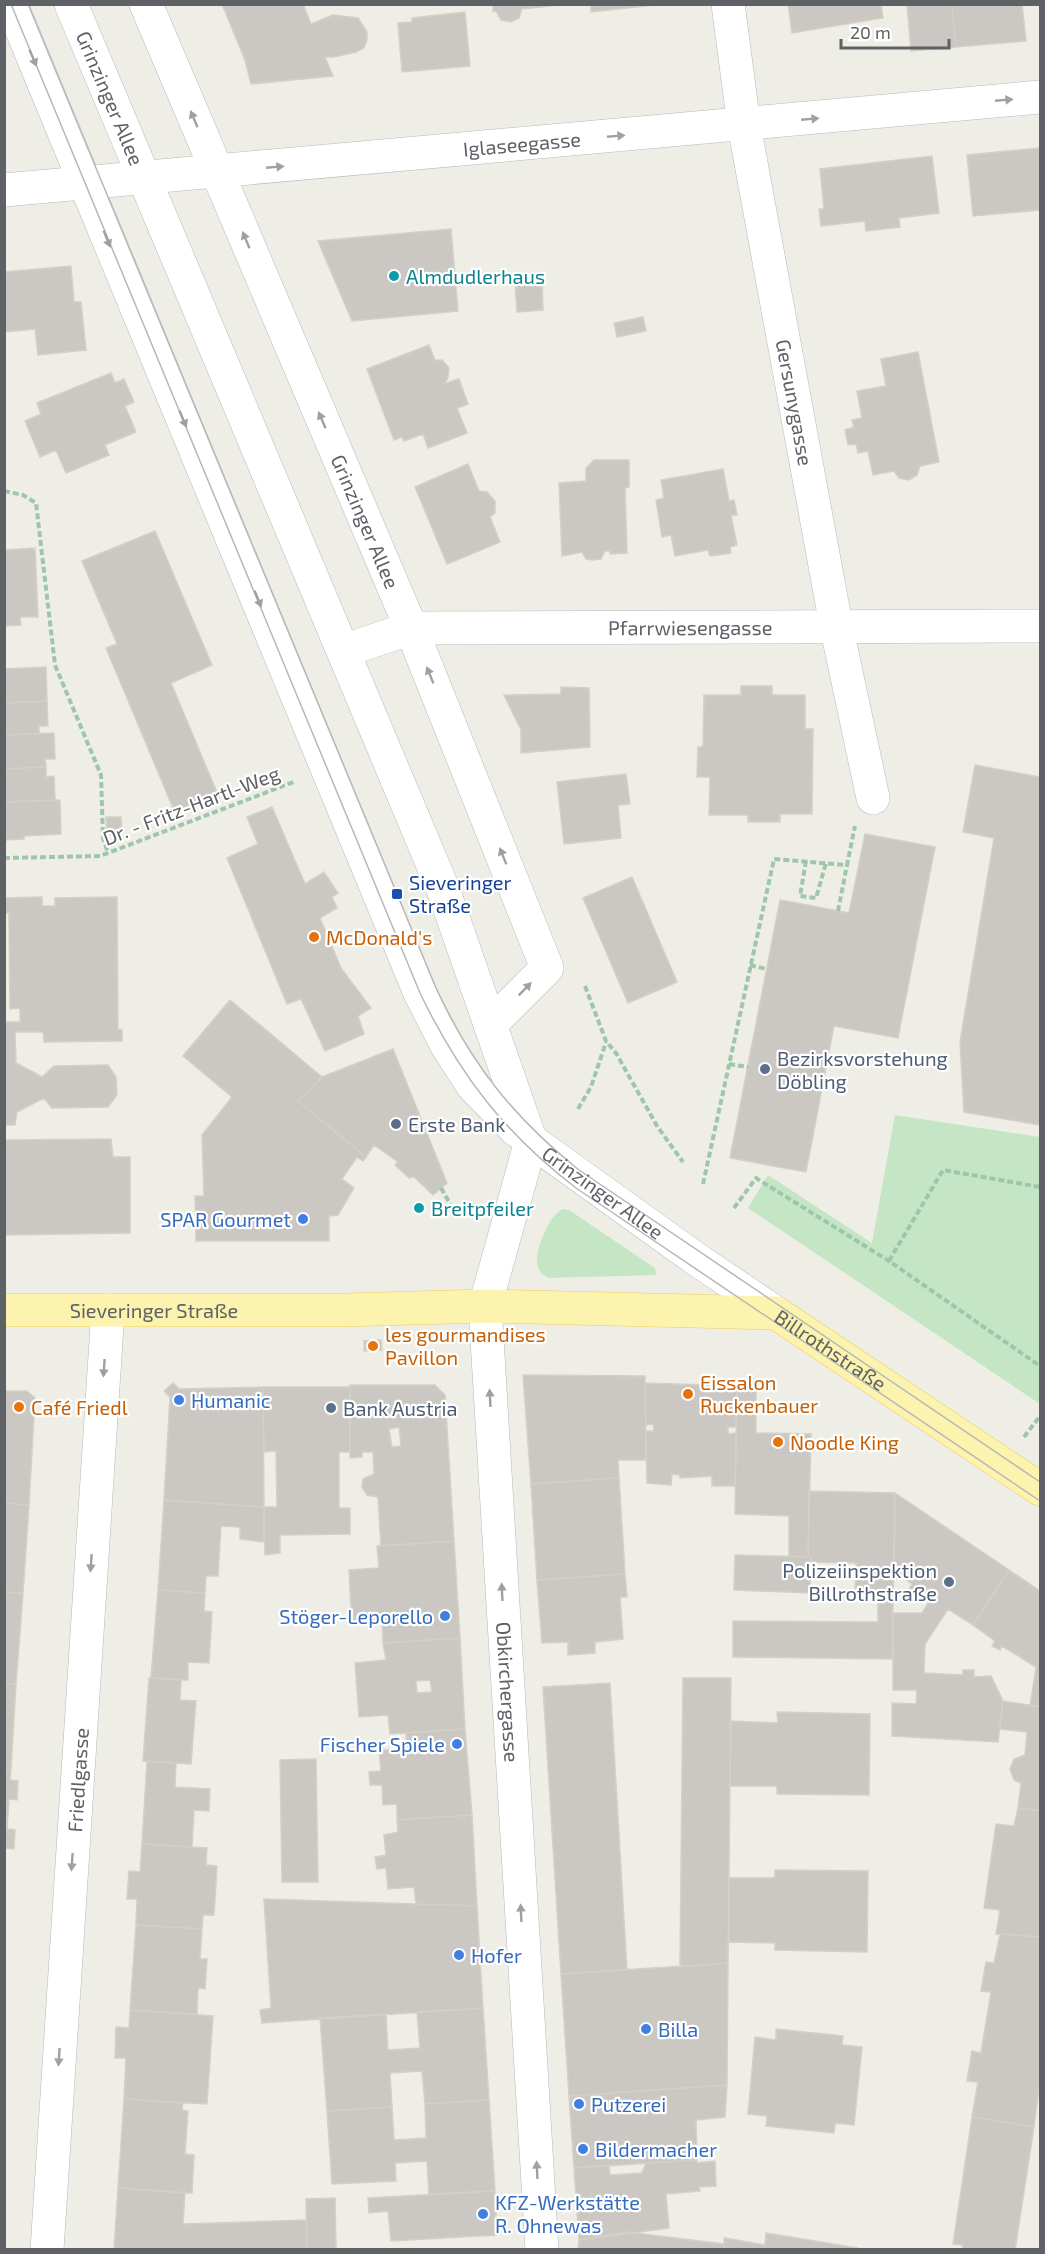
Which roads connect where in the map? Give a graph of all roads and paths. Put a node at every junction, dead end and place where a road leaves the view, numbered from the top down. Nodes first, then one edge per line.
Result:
1 (11, 4) edge
2 (71, 4) edge
3 (146, 4) edge
4 (728, 4) edge
5 (1041, 97) edge
6 (744, 125) junction
7 (217, 173) junction
8 (145, 178) junction
9 (84, 183) junction
10 (4, 190) edge
11 (4, 490) edge
12 (836, 625) junction
13 (1041, 626) edge
14 (411, 628) junction
15 (343, 651) junction
16 (302, 778) dead end
17 (873, 798) joint
18 (108, 853) junction
19 (4, 858) edge
20 (806, 861) junction
21 (826, 863) junction
22 (847, 864) junction
23 (838, 911) dead end
24 (750, 965) junction
25 (766, 969) dead end
26 (585, 986) dead end
27 (490, 1025) junction
28 (606, 1041) junction
29 (729, 1064) junction
30 (748, 1067) dead end
31 (578, 1109) dead end
32 (531, 1141) junction
33 (683, 1162) dead end
34 (703, 1184) dead end
35 (1041, 1187) edge
36 (441, 1188) dead end
37 (734, 1208) dead end
38 (453, 1209) dead end
39 (889, 1261) junction
40 (485, 1306) junction
41 (4, 1310) edge
42 (108, 1310) junction
43 (776, 1313) junction
44 (1041, 1366) edge
45 (1041, 1489) edge
46 (47, 2250) edge
47 (542, 2250) edge

1 -> 9 street
2 - 8 street, Grinzinger Allee
7 -> 3 street, Grinzinger Allee
4 - 6 street, Gersunygasse
6 -> 5 street, Iglaseegasse
7 -> 6 street, Iglaseegasse
6 - 12 street, Gersunygasse
7 - 8 street, Iglaseegasse
14 -> 7 street, Grinzinger Allee
8 - 9 street, Iglaseegasse
8 - 15 street, Grinzinger Allee
9 - 10 street, Iglaseegasse
9 -> 32 street
11 - 18 path
12 - 13 street, Pfarrwiesengasse
12 - 14 street, Pfarrwiesengasse
12 - 17 street, Gersunygasse
14 - 15 street, Pfarrwiesengasse
27 -> 14 street, Grinzinger Allee
15 - 27 street, Grinzinger Allee
16 - 18 path, Dr. - Fritz-Hartl-Weg
17 - 22 path
18 - 19 path, Dr. - Fritz-Hartl-Weg
20 - 21 path
20 - 21 path
20 - 24 path
21 - 22 path
22 - 23 path
24 - 25 path
24 - 29 path
26 - 28 path
27 - 32 street, Grinzinger Allee
28 - 31 path
28 - 33 path
29 - 30 path
29 - 34 path
32 - 40 street, Obkirchergasse
32 - 43 street, Grinzinger Allee
35 - 39 path
36 - 38 path
37 - 39 path
39 - 44 path
40 - 42 main road, Sieveringer Straße
40 - 43 main road, Billrothstraße
47 -> 40 street, Obkirchergasse
41 - 42 main road, Sieveringer Straße
42 -> 46 street, Friedlgasse
43 - 45 main road, Billrothstraße

